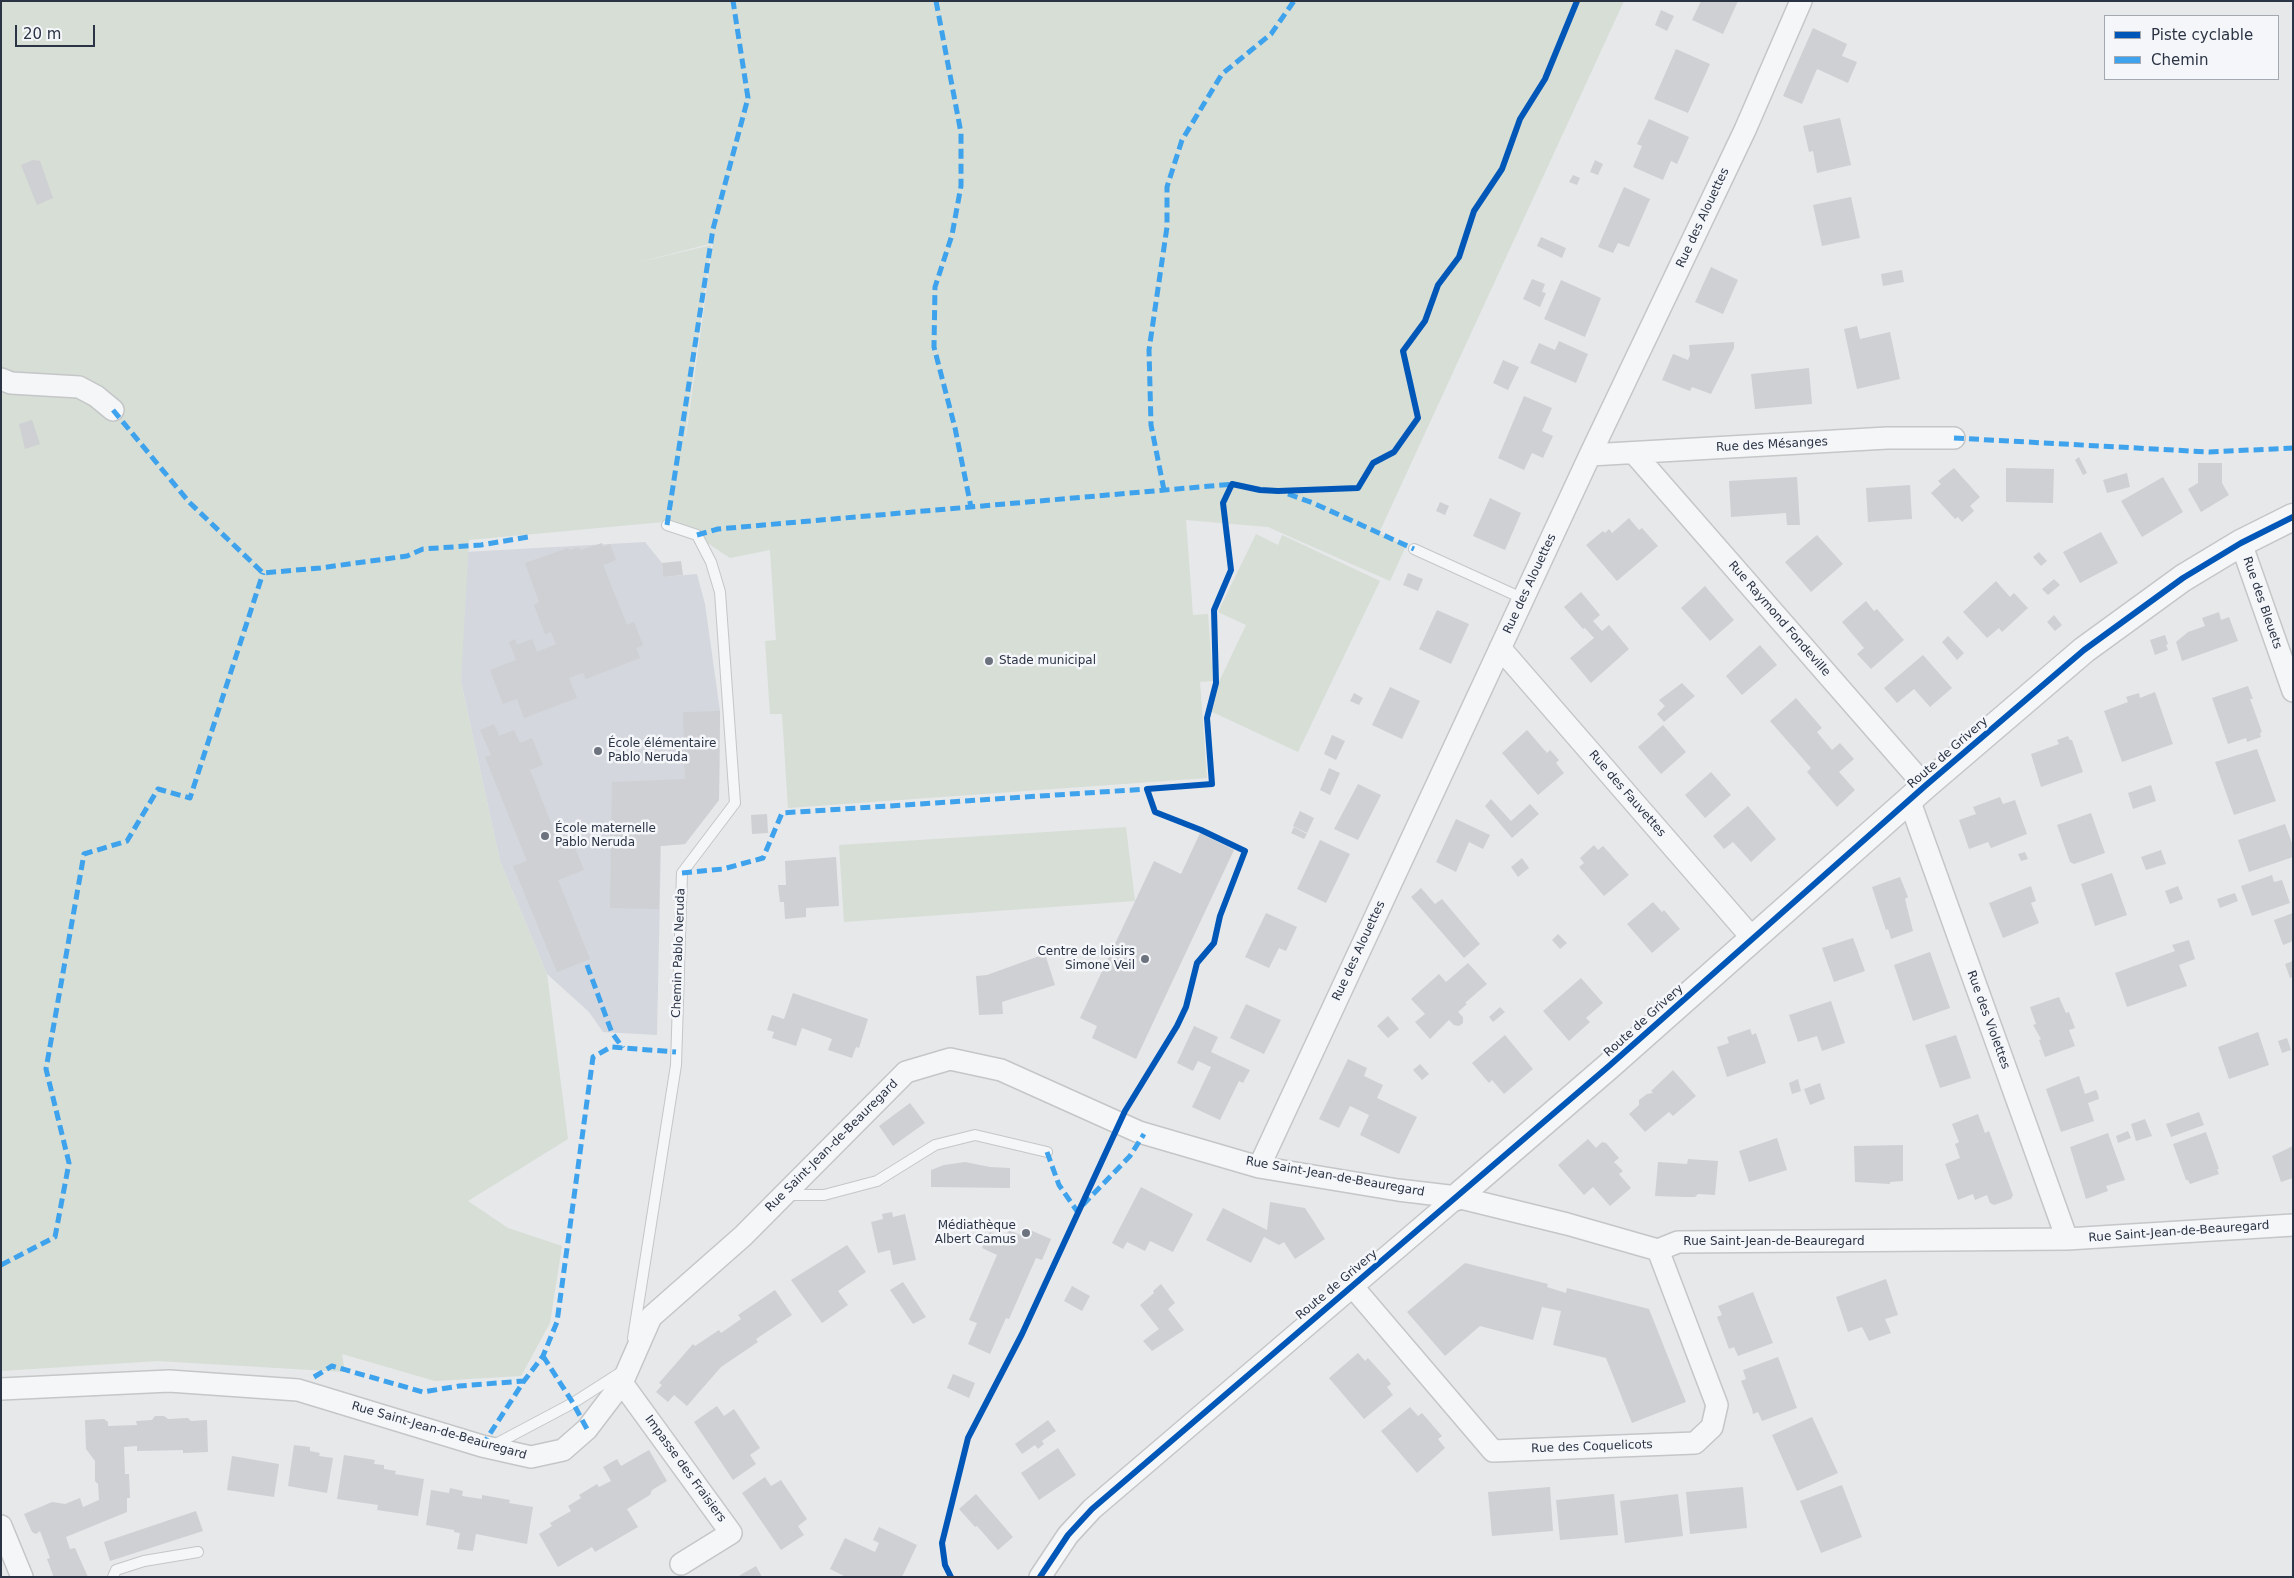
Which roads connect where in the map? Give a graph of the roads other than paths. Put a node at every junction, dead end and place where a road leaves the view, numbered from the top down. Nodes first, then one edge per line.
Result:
1 (1801, 1) edge
2 (1, 379) edge
3 (113, 410) dead end
4 (1954, 438) dead end
5 (1634, 453) junction
6 (1590, 455) junction
7 (2293, 517) edge
8 (667, 525) dead end
9 (2240, 544) junction
10 (1414, 549) dead end
11 (1524, 599) junction
12 (1500, 648) junction
13 (2293, 691) edge
14 (1917, 794) junction
15 (1753, 939) junction
16 (1047, 1152) dead end
17 (1259, 1167) junction
18 (782, 1195) junction
19 (1457, 1197) junction
20 (2293, 1225) edge
21 (2067, 1239) junction
22 (1658, 1250) junction
23 (1353, 1287) junction
24 (627, 1371) junction
25 (1, 1389) edge
26 (490, 1448) junction
27 (3, 1534) edge
28 (198, 1552) dead end
29 (681, 1564) dead end
30 (22, 1577) edge
31 (112, 1577) edge
32 (1040, 1577) edge

1 - 6 street, Rue des Alouettes
2 - 3 street
4 - 5 street, Rue des Mésanges
5 - 6 street, Rue des Mésanges
5 - 14 street, Rue Raymond Fondeville
6 - 11 street, Rue des Alouettes
7 - 9 street, Route de Grivery
8 - 24 lane, Chemin Pablo Neruda
9 - 13 street, Rue des Bleuets
9 - 14 street, Route de Grivery
10 - 11 lane
11 - 12 street, Rue des Alouettes
12 - 15 street, Rue des Fauvettes
12 - 17 street, Rue des Alouettes
14 - 15 street, Route de Grivery
14 - 21 street, Rue des Violettes
15 - 19 street, Route de Grivery
16 - 18 lane
17 - 18 street, Rue Saint-Jean-de-Beauregard
17 - 19 street, Rue Saint-Jean-de-Beauregard
18 - 24 street, Rue Saint-Jean-de-Beauregard
19 - 22 street, Rue Saint-Jean-de-Beauregard
19 - 23 street, Route de Grivery
20 - 21 street, Rue Saint-Jean-de-Beauregard
21 - 22 street, Rue Saint-Jean-de-Beauregard
22 - 23 street, Rue des Coquelicots
23 - 32 street, Route de Grivery
24 - 26 lane
24 - 26 street, Rue Saint-Jean-de-Beauregard
24 - 29 street, Impasse des Fraisiers
25 - 26 street, Rue Saint-Jean-de-Beauregard
27 - 30 street
28 - 31 lane

